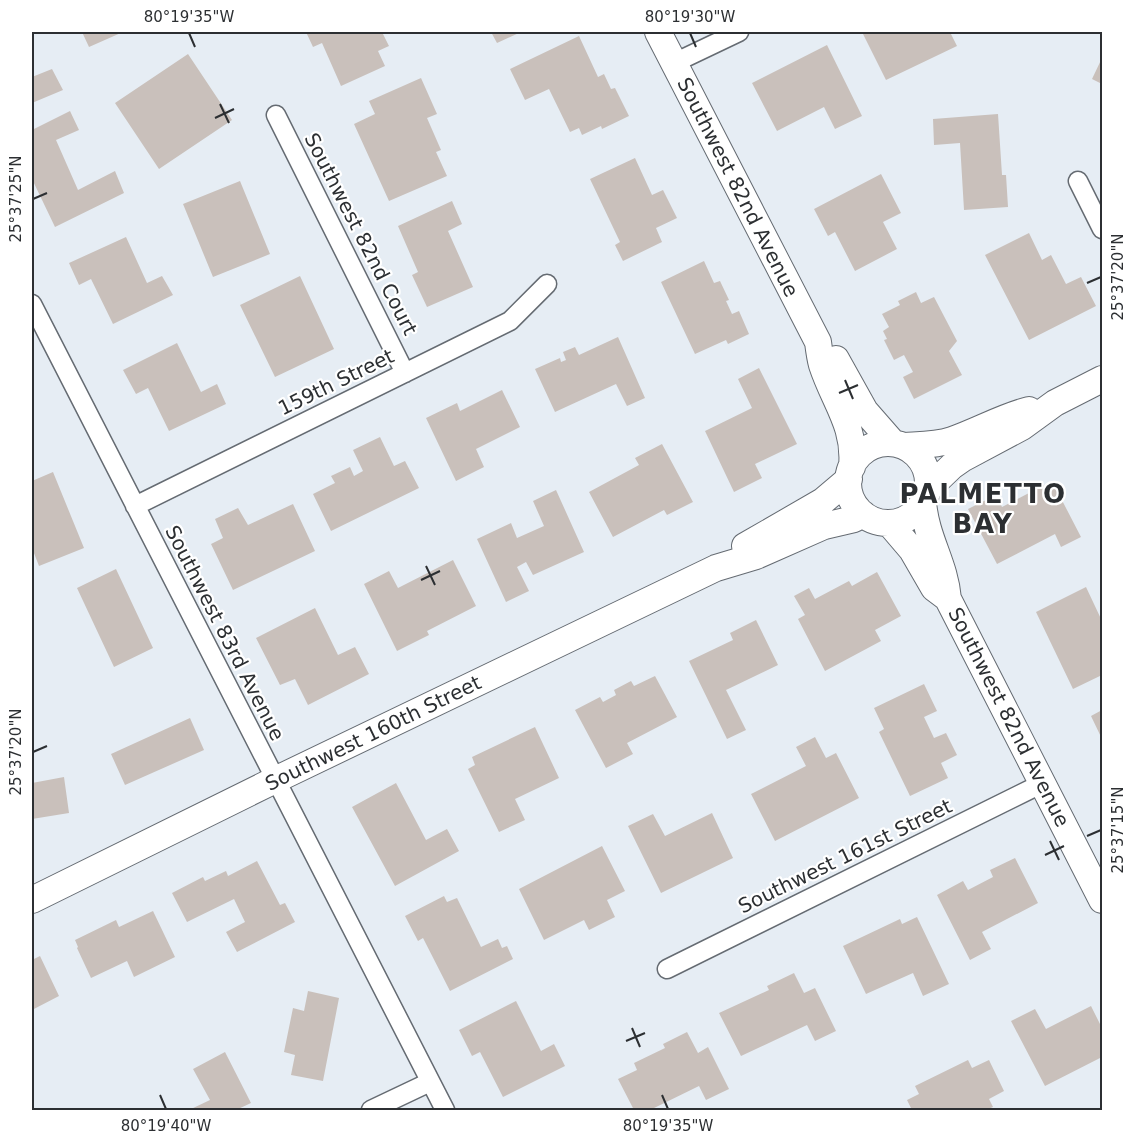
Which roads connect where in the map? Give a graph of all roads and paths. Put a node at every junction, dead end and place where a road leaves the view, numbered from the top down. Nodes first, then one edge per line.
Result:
1 (658, 32) edge
2 (739, 32) edge
3 (674, 63) junction
4 (276, 115) dead end
5 (1078, 181) dead end
6 (1102, 229) edge
7 (547, 284) dead end
8 (32, 304) edge
9 (818, 342) junction
10 (405, 373) junction
11 (1102, 379) edge
12 (1055, 403) junction
13 (899, 445) junction
14 (850, 473) junction
15 (925, 496) junction
16 (135, 506) junction
17 (863, 514) junction
18 (889, 523) junction
19 (716, 568) junction
20 (948, 599) junction
21 (275, 780) junction
22 (1043, 783) junction
23 (32, 900) edge
24 (1102, 900) edge
25 (667, 969) dead end
26 (430, 1082) junction
27 (372, 1110) edge
28 (445, 1110) edge

1 - 3 street, Southwest 82nd Avenue
2 - 3 street
3 - 9 street, Southwest 82nd Avenue
4 - 10 street, Southwest 82nd Court
5 - 6 street
7 - 10 street, 159th Street
8 - 16 street, Southwest 83rd Avenue
9 - 13 street, Southwest 82nd Avenue
9 - 14 street, Southwest 82nd Avenue
10 - 16 street, 159th Street
11 - 12 street
12 - 13 street
12 - 15 street
13 - 14 street
13 - 15 street
14 - 17 street
14 - 19 street, Southwest 160th Street
15 - 18 street
15 - 20 street, Southwest 82nd Avenue
16 - 21 street, Southwest 83rd Avenue
17 - 18 street
17 - 19 street, Southwest 160th Street
18 - 20 street, Southwest 82nd Avenue
19 - 21 street, Southwest 160th Street
20 - 22 street, Southwest 82nd Avenue
21 - 23 street, Southwest 160th Street
21 - 26 street, Southwest 83rd Avenue
22 - 24 street, Southwest 82nd Avenue
22 - 25 street, Southwest 161st Street
26 - 27 street
26 - 28 street, Southwest 83rd Avenue

